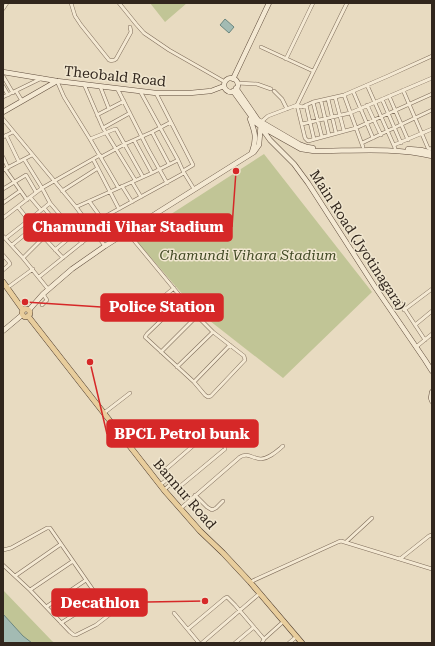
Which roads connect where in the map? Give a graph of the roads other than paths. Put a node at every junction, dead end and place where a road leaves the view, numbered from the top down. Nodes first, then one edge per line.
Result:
1 (7, 3) edge
2 (71, 3) edge
3 (119, 3) edge
4 (269, 3) edge
5 (313, 3) edge
6 (346, 3) edge
7 (3, 9) edge
8 (130, 27) dead end
9 (261, 47) dead end
10 (432, 56) edge
11 (286, 59) junction
12 (3, 72) edge
13 (313, 72) junction
14 (4, 78) edge
15 (42, 78) junction
16 (432, 78) edge
17 (57, 81) junction
18 (84, 84) junction
19 (235, 85) junction
20 (367, 85) junction
21 (3, 86) edge
22 (100, 86) junction
23 (225, 86) junction
24 (117, 88) junction
25 (270, 89) dead end
26 (402, 90) junction
27 (140, 91) junction
28 (274, 91) dead end
29 (353, 91) junction
30 (14, 92) junction
31 (156, 93) junction
32 (432, 94) edge
33 (8, 95) junction
34 (344, 95) junction
35 (388, 96) junction
36 (335, 97) junction
37 (3, 98) edge
38 (328, 99) junction
39 (382, 99) junction
40 (22, 101) junction
41 (124, 101) junction
42 (321, 101) junction
43 (313, 102) junction
44 (375, 102) junction
45 (409, 104) junction
46 (297, 105) junction
47 (306, 105) junction
48 (367, 105) junction
49 (360, 108) junction
50 (287, 109) junction
51 (109, 110) junction
52 (395, 110) junction
53 (432, 110) edge
54 (3, 112) edge
55 (248, 112) junction
56 (130, 113) junction
57 (350, 113) junction
58 (388, 113) junction
59 (97, 115) junction
60 (340, 115) junction
61 (381, 116) junction
62 (332, 117) junction
63 (415, 118) junction
64 (3, 119) edge
65 (325, 119) junction
66 (318, 120) junction
67 (374, 120) junction
68 (171, 122) junction
69 (310, 122) junction
70 (366, 123) junction
71 (260, 124) junction
72 (302, 124) junction
73 (401, 125) junction
74 (103, 128) junction
75 (160, 128) junction
76 (356, 128) junction
77 (395, 128) junction
78 (432, 129) edge
79 (344, 131) junction
80 (388, 131) junction
81 (13, 132) junction
82 (152, 132) junction
83 (106, 133) junction
84 (336, 133) junction
85 (422, 134) junction
86 (329, 135) junction
87 (380, 135) junction
88 (5, 136) edge
89 (142, 137) junction
90 (322, 137) junction
91 (373, 138) junction
92 (90, 139) junction
93 (314, 139) junction
94 (134, 140) junction
95 (408, 140) junction
96 (401, 143) junction
97 (125, 144) junction
98 (362, 145) junction
99 (394, 146) junction
100 (432, 148) edge
101 (116, 149) junction
102 (252, 153) junction
103 (432, 153) edge
104 (32, 155) junction
105 (100, 156) junction
106 (432, 156) edge
107 (3, 157) edge
108 (24, 159) junction
109 (93, 159) junction
110 (178, 160) junction
111 (19, 162) junction
112 (169, 164) junction
113 (98, 168) junction
114 (5, 169) edge
115 (160, 169) junction
116 (184, 172) junction
117 (152, 173) junction
118 (143, 177) junction
119 (54, 181) junction
120 (134, 181) junction
121 (14, 182) junction
122 (167, 183) junction
123 (120, 187) junction
124 (42, 188) junction
125 (3, 189) edge
126 (194, 189) junction
127 (20, 191) junction
128 (62, 191) junction
129 (110, 191) junction
130 (36, 192) junction
131 (30, 197) junction
132 (141, 197) junction
133 (26, 200) junction
134 (89, 201) junction
135 (132, 202) junction
136 (3, 203) edge
137 (50, 203) junction
138 (18, 207) junction
139 (76, 207) junction
140 (43, 209) junction
141 (119, 209) junction
142 (37, 214) junction
143 (81, 214) junction
144 (3, 218) edge
145 (102, 219) junction
146 (29, 220) junction
147 (66, 222) junction
148 (90, 225) junction
149 (58, 226) junction
150 (34, 227) junction
151 (52, 231) junction
152 (95, 232) junction
153 (127, 232) junction
154 (76, 234) junction
155 (4, 237) edge
156 (44, 237) junction
157 (82, 243) junction
158 (12, 245) junction
159 (105, 246) junction
160 (55, 250) junction
161 (3, 255) edge
162 (23, 258) junction
163 (63, 258) junction
164 (33, 269) junction
165 (3, 270) edge
166 (39, 278) junction
167 (3, 282) edge
168 (7, 288) junction
169 (174, 288) junction
170 (48, 289) junction
171 (432, 289) edge
172 (43, 294) junction
173 (183, 299) junction
174 (400, 302) dead end
175 (42, 305) dead end
176 (404, 310) junction
177 (432, 311) edge
178 (145, 312) dead end
179 (26, 313) junction
180 (197, 316) junction
181 (415, 325) junction
182 (3, 331) edge
183 (213, 332) junction
184 (432, 334) edge
185 (425, 340) junction
186 (230, 346) junction
187 (416, 347) junction
188 (161, 352) junction
189 (431, 365) edge
190 (177, 367) junction
191 (432, 371) edge
192 (194, 382) junction
193 (432, 392) edge
194 (130, 393) dead end
195 (432, 401) edge
196 (104, 413) junction
197 (283, 446) dead end
198 (169, 478) junction
199 (173, 482) junction
200 (160, 485) junction
201 (164, 490) junction
202 (195, 495) junction
203 (223, 501) dead end
204 (180, 508) junction
205 (372, 518) dead end
206 (432, 535) edge
207 (346, 542) junction
208 (61, 544) junction
209 (3, 550) edge
210 (400, 559) junction
211 (73, 561) junction
212 (3, 565) edge
213 (432, 569) edge
214 (15, 576) junction
215 (86, 580) junction
216 (250, 582) junction
217 (30, 590) junction
218 (259, 594) junction
219 (99, 599) junction
220 (46, 607) junction
221 (240, 610) junction
222 (174, 613) dead end
223 (284, 622) junction
224 (61, 623) junction
225 (254, 627) junction
226 (188, 629) junction
227 (296, 637) junction
228 (264, 639) junction
229 (200, 643) edge
230 (235, 643) edge
231 (262, 643) edge
232 (290, 643) edge
233 (302, 643) edge

1 - 7 street
2 - 8 street
3 - 23 street
4 - 19 main road
5 - 11 street
6 - 13 street
9 - 11 street
10 - 20 street
11 - 13 street
12 - 15 main road, Theobald Road
13 - 46 street
14 - 30 street
15 - 17 main road, Theobald Road
15 - 30 street
16 - 26 street
17 - 18 main road, Theobald Road
17 - 40 main road
17 - 92 street
18 - 22 main road, Theobald Road
18 - 59 street
19 - 23 main road
19 - 23 main road
19 - 25 street
19 - 55 main road
19 - 71 main road
20 - 29 street
20 - 44 street
21 - 33 street
22 - 24 main road, Theobald Road
22 - 51 street
23 - 31 main road, Theobald Road
24 - 27 main road, Theobald Road
24 - 41 street
26 - 35 street
26 - 45 street
27 - 31 main road, Theobald Road
27 - 75 street
28 - 50 street
29 - 34 street
29 - 49 street
30 - 33 street
30 - 40 street
31 - 68 street
32 - 45 street
33 - 37 street
34 - 36 street
34 - 57 street
35 - 39 street
35 - 52 street
36 - 38 street
36 - 60 street
38 - 42 street
38 - 62 street
39 - 44 street
39 - 58 street
40 - 54 main road
41 - 51 street
41 - 56 street
42 - 43 street
42 - 65 street
43 - 47 street
43 - 66 street
44 - 48 street
44 - 61 street
45 - 52 street
45 - 63 street
46 - 47 street
46 - 50 street
46 - 72 street
47 - 69 street
48 - 49 street
48 - 67 street
49 - 57 street
49 - 70 street
50 - 71 street
51 - 59 street
52 - 58 street
52 - 73 street
53 - 63 street
55 - 71 main road
55 - 102 main road
56 - 74 street
56 - 89 street
57 - 60 street
57 - 76 street
58 - 61 street
58 - 77 street
59 - 74 street
60 - 62 street
60 - 79 street
61 - 67 street
61 - 80 street
62 - 65 street
62 - 84 street
63 - 73 street
63 - 85 street
64 - 81 street
65 - 66 street
65 - 86 street
66 - 69 street
66 - 90 street
67 - 70 street
67 - 87 street
68 - 75 street
68 - 116 street
69 - 72 street
69 - 93 street
70 - 76 street
70 - 91 street
71 - 98 main road
71 - 102 main road
71 - 106 main road
71 - 187 main road, Main Road (Jyotinagara)
72 - 93 street
73 - 77 street
73 - 95 street
74 - 83 street
75 - 82 street
75 - 110 street
76 - 79 street
76 - 98 street
77 - 80 street
77 - 96 street
78 - 85 street
79 - 84 street
80 - 87 street
80 - 99 street
81 - 88 street
81 - 104 street
82 - 89 street
82 - 112 street
83 - 92 street
83 - 97 street
83 - 101 street
84 - 86 street
85 - 95 street
85 - 100 street
86 - 90 street
87 - 91 street
88 - 111 street
89 - 94 street
89 - 115 street
90 - 93 street
91 - 98 street
92 - 105 street
94 - 97 street
94 - 117 street
95 - 96 street
96 - 99 street
97 - 101 street
97 - 118 street
98 - 99 main road
99 - 103 main road
101 - 105 street
101 - 120 street
102 - 126 main road
104 - 108 street
104 - 119 street
105 - 109 street
105 - 123 street
107 - 114 street
108 - 111 street
108 - 124 street
109 - 113 street
109 - 119 street
110 - 112 street
110 - 116 street
111 - 114 street
112 - 115 street
113 - 128 street
113 - 129 street
114 - 121 street
115 - 117 street
115 - 122 street
116 - 122 street
116 - 126 street
117 - 118 street
118 - 120 street
119 - 124 street
119 - 128 street
120 - 123 street
120 - 132 street
121 - 125 street
121 - 127 street
121 - 130 street
122 - 132 street
123 - 129 street
123 - 135 street
124 - 130 street
124 - 137 street
126 - 153 main road
127 - 133 street
127 - 136 street
128 - 139 street
129 - 134 street
129 - 141 street
130 - 131 street
131 - 133 street
131 - 140 street
132 - 135 street
133 - 138 street
134 - 139 street
134 - 145 street
135 - 141 street
137 - 140 street
137 - 147 street
138 - 144 street
138 - 146 street
139 - 143 street
140 - 142 street
140 - 149 street
141 - 145 street
142 - 146 street
142 - 151 street
143 - 147 street
143 - 148 street
145 - 148 street
146 - 150 street
146 - 155 street
147 - 149 street
147 - 154 street
148 - 152 street
148 - 154 street
149 - 151 street
150 - 156 street
150 - 158 street
151 - 156 street
152 - 157 street
152 - 159 street
153 - 159 main road
153 - 169 street
154 - 157 street
154 - 160 street
155 - 158 street
156 - 160 street
156 - 162 street
157 - 163 street
158 - 162 street
159 - 170 main road
160 - 163 street
161 - 165 street
162 - 164 street
163 - 166 street
164 - 166 street
164 - 168 street
166 - 170 street
167 - 168 main road, Bannur Road
168 - 179 main road, Bannur Road
169 - 173 street
169 - 178 street
170 - 172 main road
171 - 176 street
172 - 175 street
172 - 179 main road
173 - 180 street
173 - 188 street
174 - 176 street
176 - 181 street
177 - 181 street
179 - 182 main road
179 - 196 main road, Bannur Road
180 - 183 street
180 - 188 street
181 - 185 street
183 - 186 street
183 - 190 street
184 - 185 street
185 - 187 street
186 - 192 street
186 - 192 street
187 - 189 main road, Main Road (Jyotinagara)
188 - 190 street
189 - 191 main road, Main Road (Jyotinagara)
190 - 192 street
193 - 195 main road
194 - 196 street
196 - 200 main road, Bannur Road
197 - 202 street
198 - 199 street
198 - 199 street
198 - 200 street
199 - 201 street
200 - 201 main road, Bannur Road
201 - 204 main road, Bannur Road
202 - 203 street
202 - 204 street
204 - 216 main road, Bannur Road
205 - 207 street
206 - 210 street
207 - 210 street
207 - 216 street
208 - 209 street
208 - 211 street
208 - 214 street
210 - 213 street
211 - 215 street
211 - 217 street
212 - 214 street
214 - 217 street
215 - 219 street
215 - 220 street
216 - 218 main road, Bannur Road
217 - 220 street
218 - 221 street
218 - 223 main road, Bannur Road
219 - 224 street
219 - 224 street
220 - 224 street
221 - 225 street
221 - 226 street
221 - 229 street
222 - 226 street
223 - 227 main road, Bannur Road
223 - 228 street
225 - 228 street
225 - 230 street
226 - 229 street
227 - 232 street
227 - 233 main road, Bannur Road
228 - 231 street

